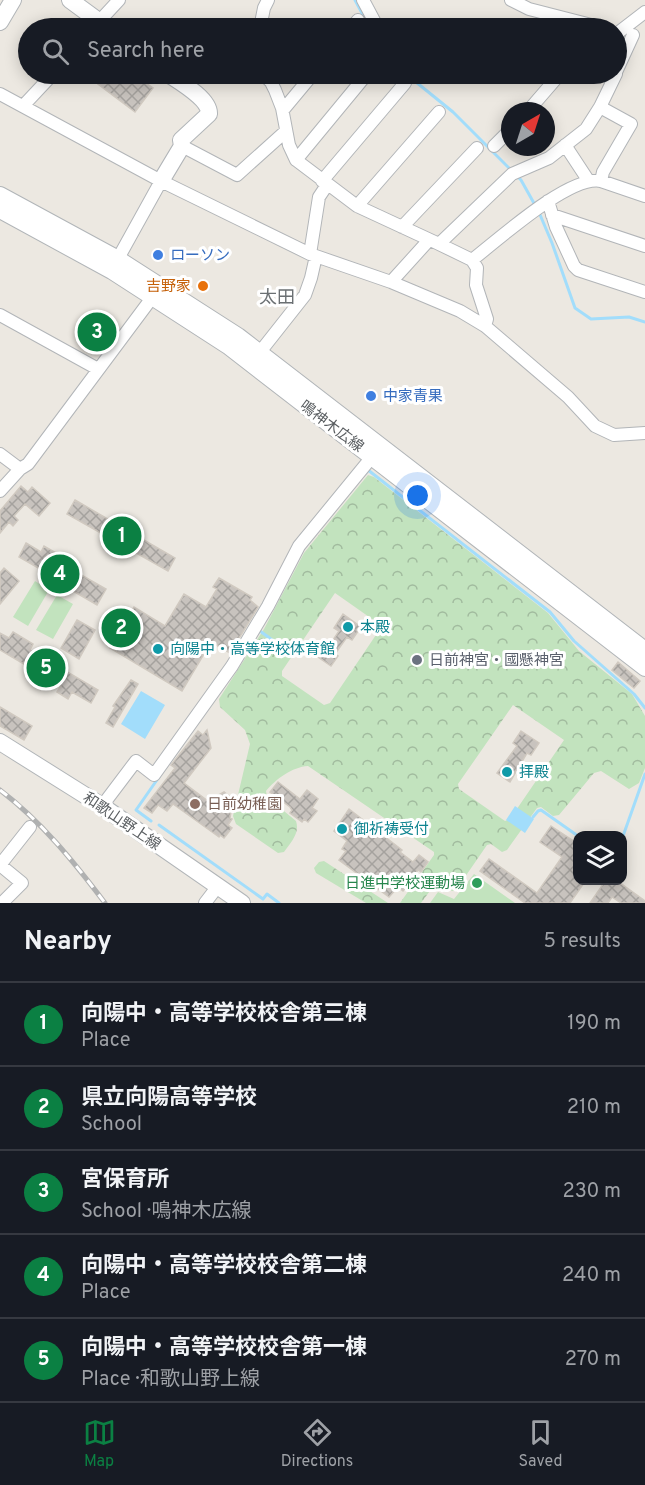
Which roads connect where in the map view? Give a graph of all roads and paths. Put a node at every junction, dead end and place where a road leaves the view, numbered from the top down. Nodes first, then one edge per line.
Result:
1 (13, 0) edge
2 (70, 0) edge
3 (119, 0) edge
4 (268, 0) edge
5 (363, 0) edge
6 (511, 0) edge
7 (645, 12) edge
8 (91, 18) edge
9 (106, 18) edge
10 (262, 18) edge
11 (373, 18) edge
12 (558, 18) edge
13 (0, 22) edge
14 (627, 25) edge
15 (639, 37) edge
16 (627, 56) edge
17 (44, 84) edge
18 (182, 84) edge
19 (272, 84) edge
20 (305, 84) edge
21 (360, 84) edge
22 (404, 84) edge
23 (551, 84) edge
24 (611, 84) edge
25 (0, 94) edge
26 (536, 102) edge
27 (24, 106) junction
28 (600, 107) junction
29 (283, 110) junction
30 (439, 112) dead end
31 (286, 131) junction
32 (501, 139) edge
33 (565, 145) junction
34 (182, 146) junction
35 (494, 146) dead end
36 (477, 148) dead end
37 (296, 160) junction
38 (594, 180) junction
39 (161, 181) junction
40 (324, 183) junction
41 (0, 195) edge
42 (645, 196) edge
43 (548, 201) junction
44 (357, 206) junction
45 (0, 210) edge
46 (552, 214) junction
47 (402, 227) junction
48 (434, 242) junction
49 (645, 246) edge
50 (313, 255) junction
51 (472, 260) junction
52 (115, 265) junction
53 (391, 282) junction
54 (157, 291) junction
55 (645, 292) edge
56 (1, 317) edge
57 (485, 326) junction
58 (260, 352) junction
59 (98, 369) junction
60 (645, 433) edge
61 (376, 451) junction
62 (0, 454) edge
63 (20, 469) junction
64 (0, 491) edge
65 (643, 645) edge
66 (645, 668) edge
67 (0, 742) edge
68 (102, 806) junction
69 (30, 827) dead end
70 (218, 886) junction
71 (2, 903) edge
72 (205, 903) edge
73 (242, 903) edge

1 - 13 main road
2 - 8 main road
3 - 9 street
4 - 10 street
5 - 11 street
6 - 12 street
7 - 14 street
15 - 16 street
17 - 27 street
18 - 34 main road
19 - 29 street
20 - 29 street
21 - 37 street
22 - 40 street
23 - 26 street
24 - 28 street
25 - 27 street
27 - 39 street
28 - 33 street
28 - 38 street
29 - 31 street
30 - 44 street
31 - 34 street
31 - 37 street
32 - 35 street
33 - 38 street
33 - 48 street
34 - 39 main road
36 - 47 street
37 - 40 street
38 - 42 street
38 - 43 street
39 - 50 street
39 - 52 street
40 - 44 street
40 - 50 street
41 - 52 main road, 鳴神木広線
43 - 46 street
43 - 51 street
44 - 47 street
45 - 52 main road, 鳴神木広線
46 - 49 street
46 - 55 street
47 - 48 street
48 - 51 street
48 - 53 street
50 - 53 street
50 - 58 street
51 - 57 street
52 - 54 main road, 鳴神木広線
53 - 57 street
54 - 58 main road, 鳴神木広線
54 - 59 street
54 - 61 main road, 鳴神木広線
56 - 59 street
57 - 60 street
58 - 61 main road, 鳴神木広線
59 - 63 street
61 - 65 main road, 鳴神木広線
61 - 66 main road, 鳴神木広線
61 - 68 street
62 - 63 street
63 - 64 street
67 - 68 main road, 和歌山野上線
68 - 70 main road, 和歌山野上線
69 - 71 street
70 - 72 street
70 - 73 main road, 和歌山野上線

